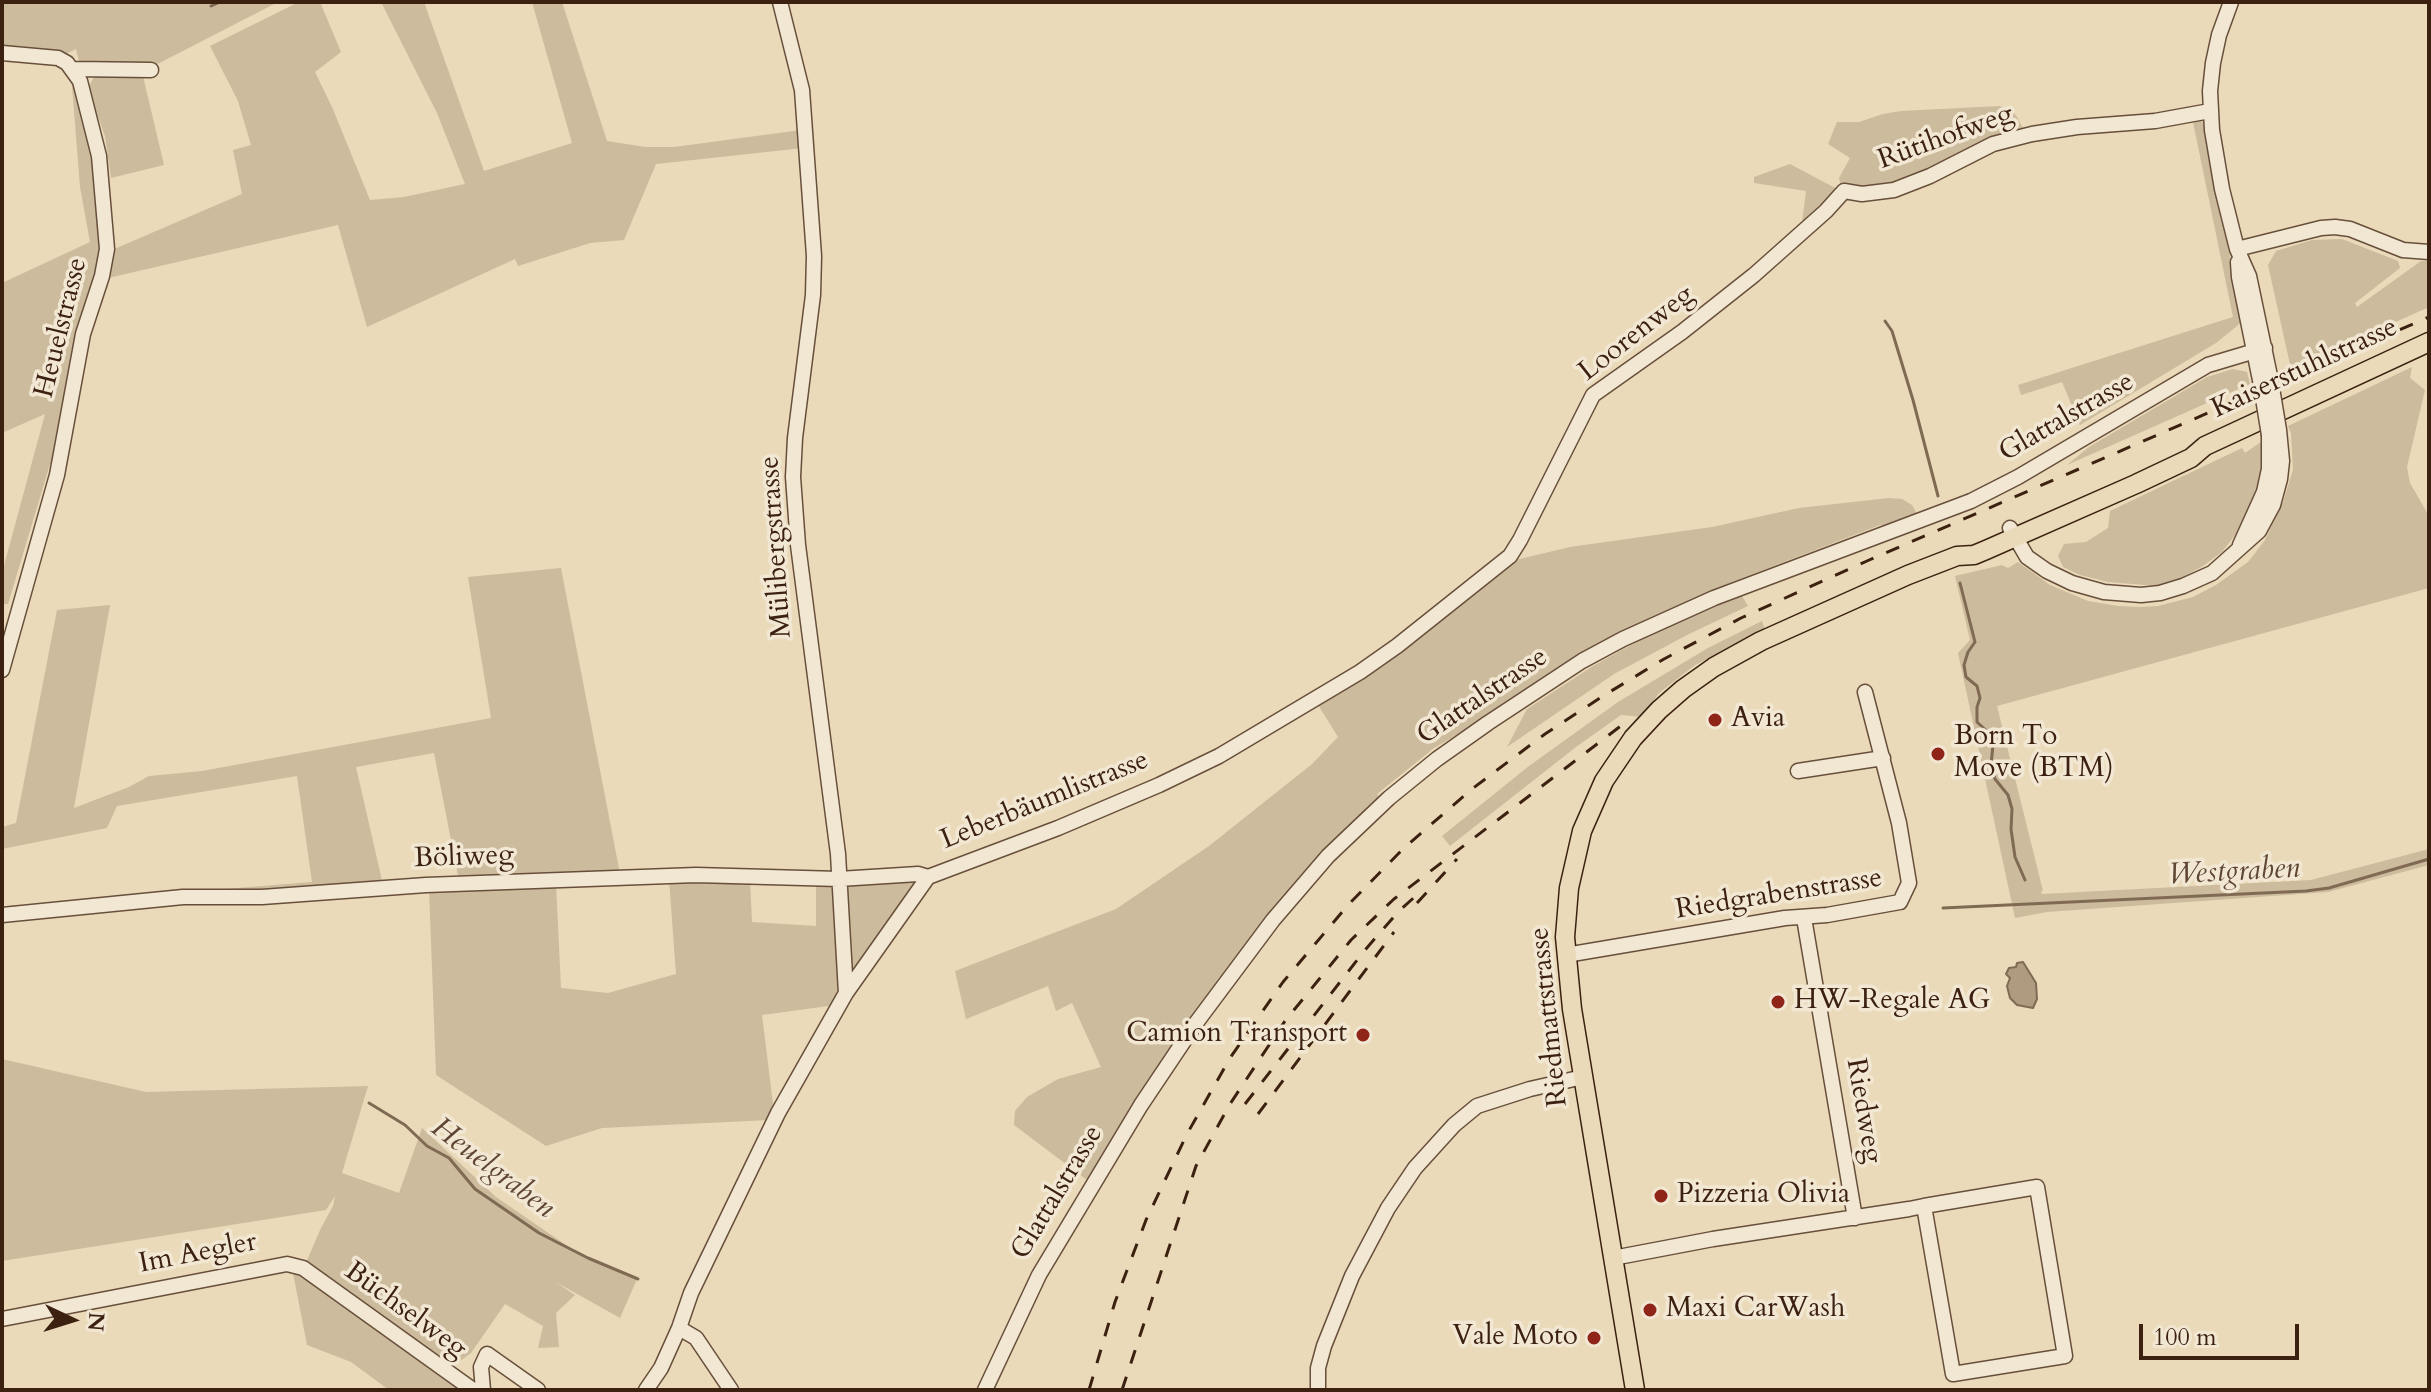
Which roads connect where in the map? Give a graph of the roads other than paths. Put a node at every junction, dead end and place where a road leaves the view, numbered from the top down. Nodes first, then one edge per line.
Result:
1 (780, 2) edge
2 (2231, 2) edge
3 (2, 53) edge
4 (73, 69) junction
5 (151, 70) dead end
6 (2210, 111) junction
7 (1844, 191) joint
8 (2237, 249) junction
9 (2429, 252) edge
10 (2429, 342) edge
11 (2259, 349) junction
12 (2012, 533) junction
13 (1510, 556) joint
14 (2, 670) edge
15 (1865, 692) dead end
16 (1883, 758) junction
17 (1798, 771) dead end
18 (928, 877) junction
19 (839, 879) junction
20 (2, 915) edge
21 (1804, 918) junction
22 (1566, 955) junction
23 (846, 993) junction
24 (1583, 1077) junction
25 (1924, 1206) junction
26 (1855, 1218) junction
27 (1613, 1258) junction
28 (308, 1272) joint
29 (2, 1319) edge
30 (679, 1328) junction
31 (473, 1390) edge
32 (483, 1390) edge
33 (538, 1390) edge
34 (646, 1390) edge
35 (731, 1390) edge
36 (985, 1390) edge
37 (1318, 1390) edge
38 (1635, 1390) edge

1 - 19 street, Mülibergstrasse
2 - 6 street
3 - 4 street
4 - 5 street
4 - 14 street, Heuelstrasse
6 - 7 street, Rütihofweg
6 - 8 street
7 - 13 street, Loorenweg
8 - 9 street
8 - 11 street
10 - 12 main road, Kaiserstuhlstrasse
11 - 12 street, bridge
11 - 36 street, Glattalstrasse
12 - 22 main road, Riedmattstrasse
13 - 18 street, Leberbäumlistrasse
15 - 16 street, Riedgrabenstrasse
16 - 17 street
16 - 21 street, Riedgrabenstrasse
18 - 19 street, Böliweg
18 - 23 street, Leberbäumlistrasse
19 - 20 street, Böliweg
19 - 23 street, Mülibergstrasse
21 - 22 street, Riedgrabenstrasse
21 - 26 street, Riedweg
22 - 24 main road, Riedmattstrasse
23 - 30 street, Leberbäumlistrasse
24 - 27 main road, Riedmattstrasse
24 - 37 street
25 - 25 street
25 - 26 street
26 - 27 street
27 - 38 main road, Riedmattstrasse
28 - 29 street, Im Aegler
28 - 31 street, Büchselweg
30 - 34 street, Leberbäumlistrasse
30 - 35 street
32 - 33 street

